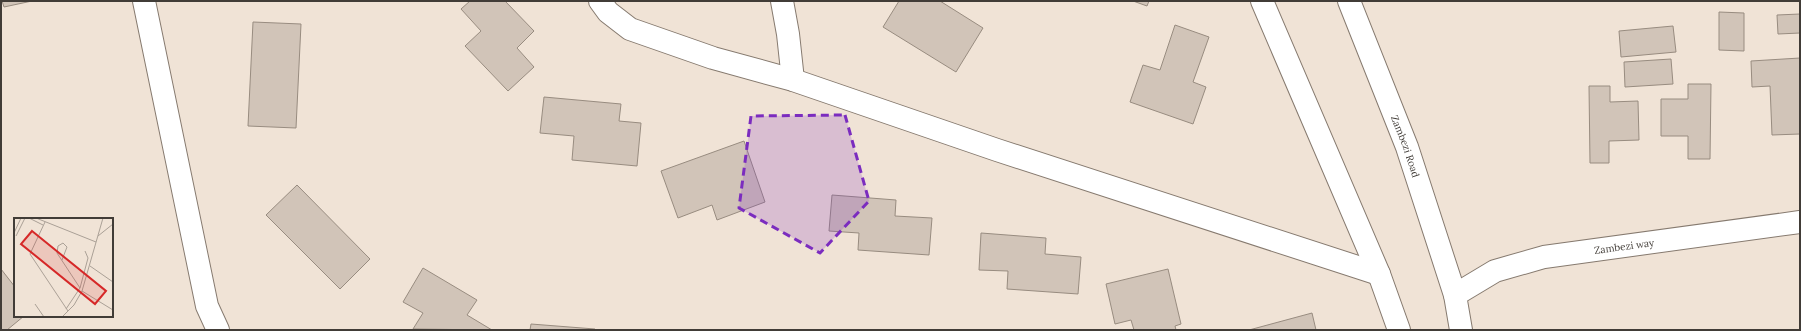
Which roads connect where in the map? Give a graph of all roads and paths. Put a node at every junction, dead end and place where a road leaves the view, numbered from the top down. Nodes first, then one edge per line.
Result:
1 (144, 1) edge
2 (600, 1) edge
3 (782, 1) edge
4 (1262, 1) edge
5 (1349, 1) edge
6 (793, 80) junction
7 (1800, 222) edge
8 (1379, 274) junction
9 (1455, 294) junction
10 (218, 330) edge
11 (1399, 330) edge
12 (1461, 330) edge

1 - 10 street
2 - 6 street
3 - 6 street
4 - 8 street
5 - 9 street, Zambezi Road
6 - 8 street
7 - 9 street, Zambezi way
8 - 11 street
9 - 12 street

